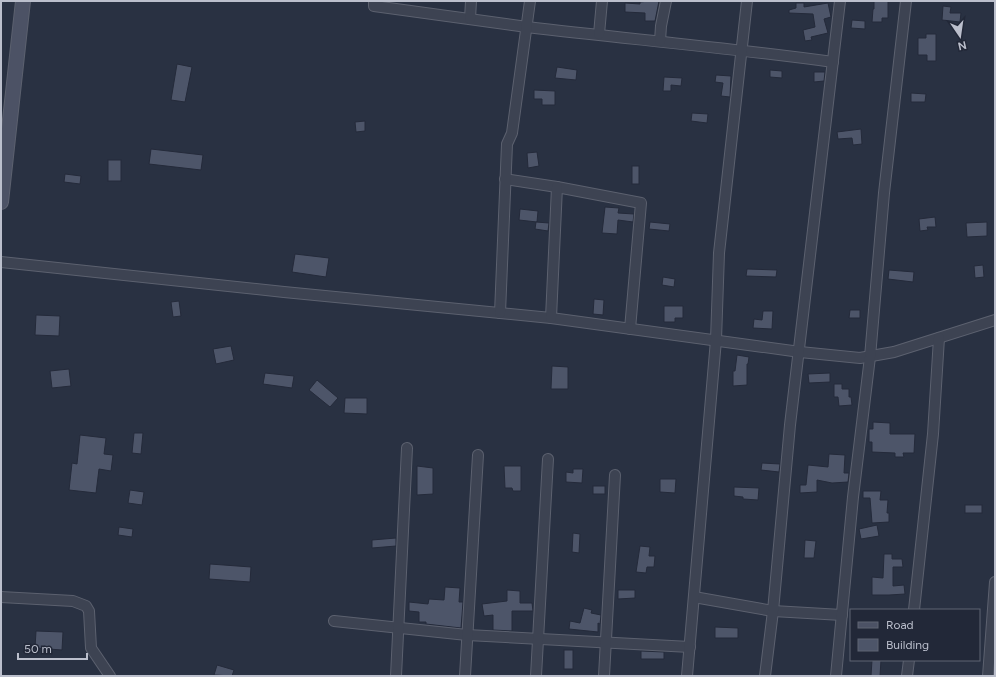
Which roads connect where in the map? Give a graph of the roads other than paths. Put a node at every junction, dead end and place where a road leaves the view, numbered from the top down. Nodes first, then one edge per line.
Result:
1 (23, 1) edge
2 (374, 1) edge
3 (471, 1) edge
4 (530, 1) edge
5 (602, 1) edge
6 (666, 1) edge
7 (747, 1) edge
8 (840, 1) edge
9 (906, 1) edge
10 (470, 19) junction
11 (527, 27) junction
12 (598, 34) junction
13 (660, 41) junction
14 (741, 50) junction
15 (833, 62) junction
16 (505, 180) junction
17 (557, 188) junction
18 (1, 202) edge
19 (1, 262) edge
20 (500, 313) junction
21 (551, 318) junction
22 (995, 320) edge
23 (630, 329) junction
24 (940, 338) junction
25 (716, 340) junction
26 (800, 352) junction
27 (870, 357) junction
28 (407, 448) dead end
29 (478, 455) dead end
30 (548, 459) dead end
31 (615, 475) dead end
32 (995, 582) edge
33 (1, 597) edge
34 (694, 597) junction
35 (914, 609) edge
36 (773, 611) junction
37 (842, 615) junction
38 (334, 621) dead end
39 (398, 627) junction
40 (467, 635) junction
41 (538, 640) junction
42 (606, 643) junction
43 (690, 647) junction
44 (909, 661) edge
45 (110, 676) edge
46 (396, 676) edge
47 (465, 676) edge
48 (536, 676) edge
49 (604, 676) edge
50 (687, 676) edge
51 (764, 676) edge
52 (836, 676) edge
53 (907, 676) edge
54 (988, 676) edge

1 - 18 main road
2 - 10 street
3 - 10 street
4 - 11 street
5 - 12 street
6 - 13 street
7 - 14 street
8 - 15 street
9 - 27 street
10 - 11 street
11 - 12 street
11 - 16 street
12 - 13 street
13 - 14 street
14 - 15 street
14 - 25 street
15 - 26 street
16 - 17 street
16 - 20 street
17 - 21 street
17 - 23 street
19 - 20 street
20 - 21 street
21 - 23 street
22 - 24 street
23 - 25 street
24 - 27 street
24 - 35 street
25 - 26 street
25 - 34 street
26 - 27 street
26 - 36 street
27 - 37 street
28 - 39 street
29 - 40 street
30 - 41 street
31 - 42 street
32 - 54 street
33 - 45 street
34 - 36 street
34 - 43 street
36 - 37 street
36 - 51 street
37 - 52 street
38 - 39 street
39 - 40 street
39 - 46 street
40 - 41 street
40 - 47 street
41 - 42 street
41 - 48 street
42 - 43 street
42 - 49 street
43 - 50 street
44 - 53 street

